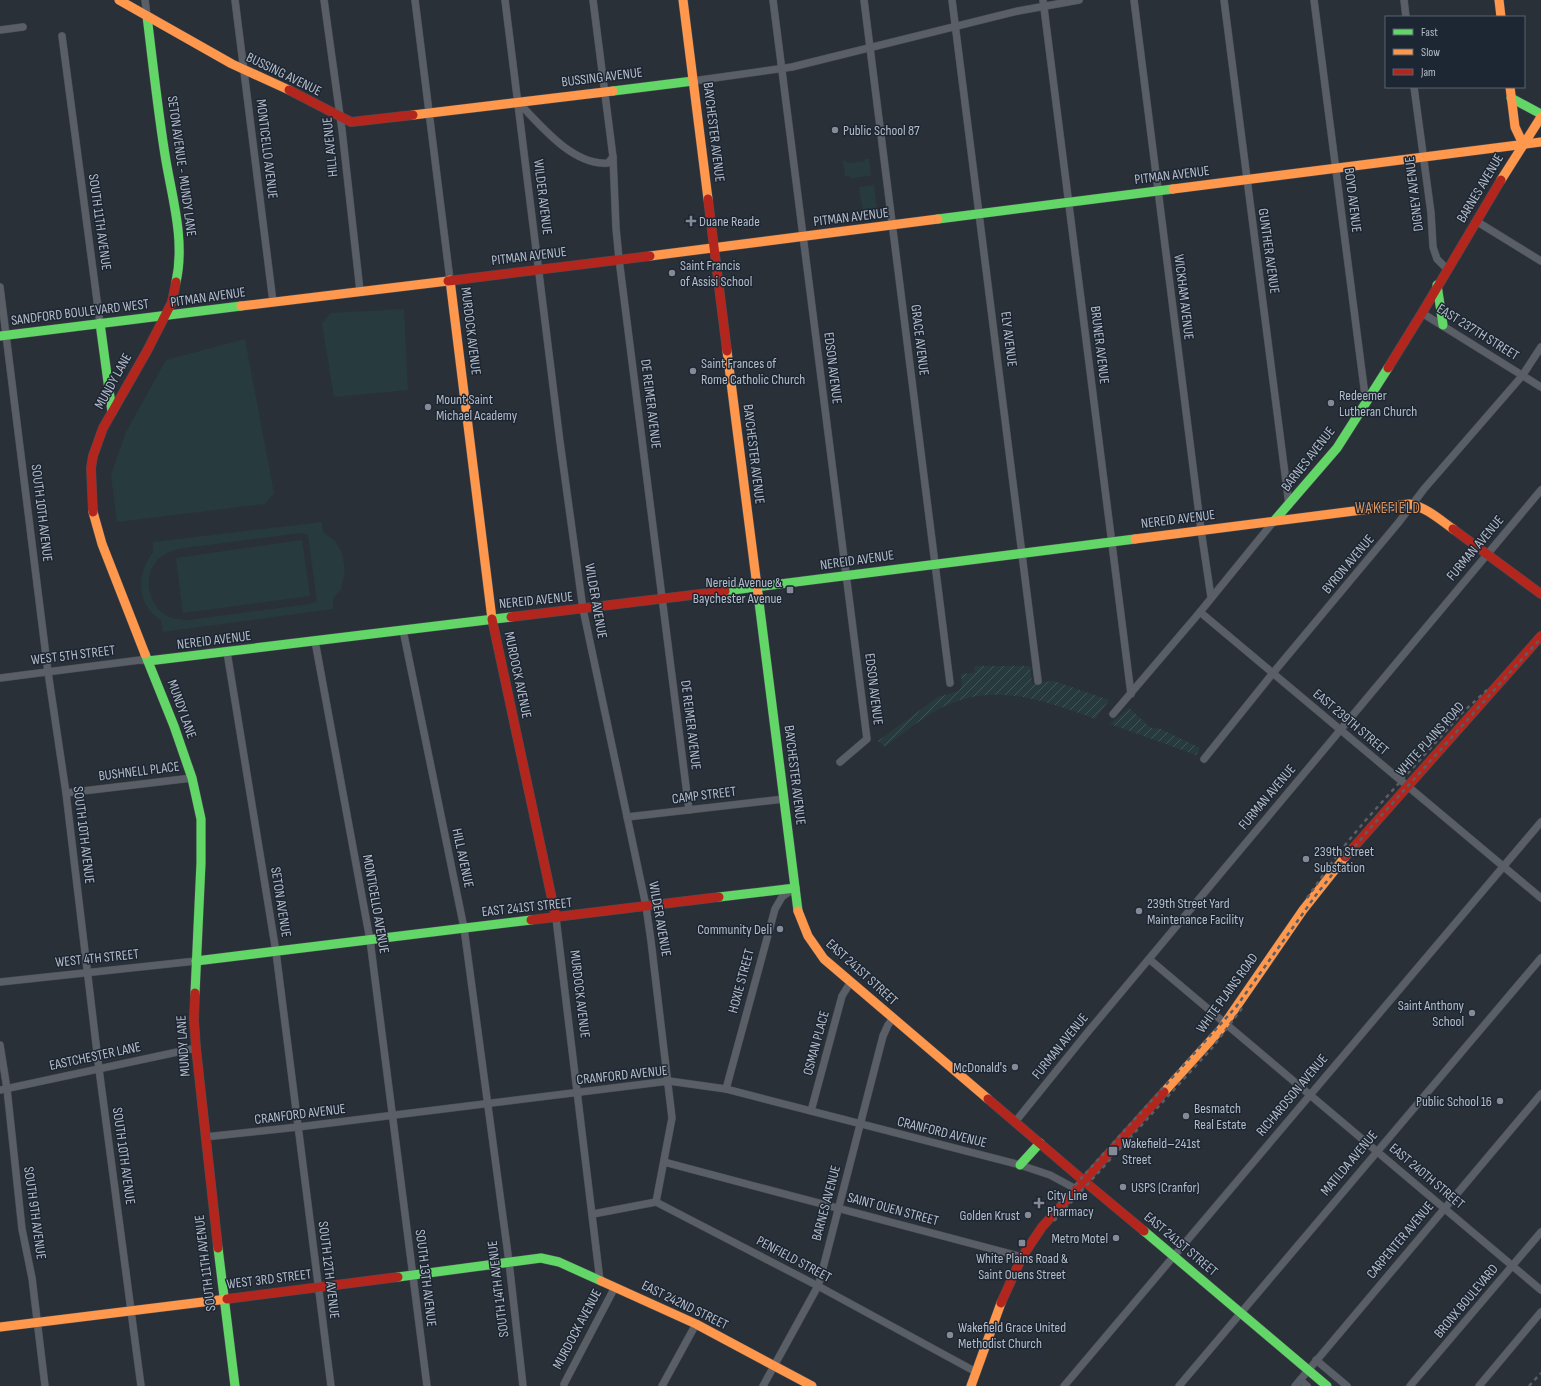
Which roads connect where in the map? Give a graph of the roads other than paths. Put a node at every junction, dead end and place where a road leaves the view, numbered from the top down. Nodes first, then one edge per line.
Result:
1 (119, 0) edge
2 (145, 0) edge
3 (235, 0) edge
4 (324, 0) edge
5 (415, 0) edge
6 (505, 0) edge
7 (593, 0) edge
8 (683, 0) edge
9 (773, 0) edge
10 (864, 0) edge
11 (952, 0) edge
12 (1079, 0) edge
13 (1134, 0) edge
14 (1224, 0) edge
15 (1314, 0) edge
16 (1404, 0) edge
17 (1499, 0) edge
18 (1044, 3) edge
19 (146, 16) junction
20 (1406, 16) edge
21 (1501, 16) edge
22 (23, 27) dead end
23 (956, 27) junction
24 (0, 30) edge
25 (62, 36) dead end
26 (870, 49) junction
27 (782, 68) junction
28 (244, 70) junction
29 (693, 81) junction
30 (1414, 88) edge
31 (1510, 88) edge
32 (604, 90) junction
33 (1511, 98) junction
34 (518, 101) junction
35 (429, 112) junction
36 (1541, 116) edge
37 (340, 117) junction
38 (1541, 142) edge
39 (1523, 144) junction
40 (613, 157) junction
41 (1423, 157) junction
42 (1336, 168) junction
43 (1247, 180) junction
44 (1158, 191) junction
45 (1069, 202) junction
46 (980, 213) junction
47 (1476, 221) junction
48 (892, 226) junction
49 (803, 237) junction
50 (714, 248) junction
51 (620, 259) junction
52 (1541, 261) edge
53 (539, 269) junction
54 (1447, 269) junction
55 (450, 280) junction
56 (1438, 285) junction
57 (0, 287) edge
58 (360, 291) junction
59 (273, 302) junction
60 (1422, 313) junction
61 (164, 317) junction
62 (100, 323) junction
63 (1443, 325) junction
64 (3, 336) edge
65 (1541, 347) edge
66 (1522, 376) junction
67 (1541, 387) edge
68 (1366, 403) junction
69 (112, 412) junction
70 (1541, 490) edge
71 (1412, 504) junction
72 (1289, 505) junction
73 (1274, 521) junction
74 (1201, 530) junction
75 (1111, 541) junction
76 (1023, 553) junction
77 (1487, 554) junction
78 (935, 564) junction
79 (846, 575) junction
80 (757, 587) junction
81 (1541, 594) edge
82 (1211, 598) junction
83 (662, 599) junction
84 (583, 609) junction
85 (1200, 612) junction
86 (492, 619) junction
87 (403, 630) junction
88 (1541, 636) edge
89 (315, 642) junction
90 (227, 652) junction
91 (148, 661) junction
92 (48, 672) junction
93 (1273, 673) junction
94 (0, 678) edge
95 (1038, 681) dead end
96 (950, 683) dead end
97 (1130, 694) junction
98 (1113, 714) dead end
99 (1340, 730) junction
100 (1204, 759) dead end
101 (840, 762) dead end
102 (192, 778) junction
103 (1407, 786) junction
104 (66, 793) junction
105 (784, 799) junction
106 (689, 810) junction
107 (627, 817) junction
108 (1541, 822) edge
109 (1504, 866) junction
110 (795, 888) junction
111 (1541, 898) edge
112 (646, 906) junction
113 (556, 918) junction
114 (464, 928) junction
115 (370, 940) junction
116 (276, 952) junction
117 (1541, 958) edge
118 (1149, 959) junction
119 (196, 961) junction
120 (88, 972) junction
121 (0, 982) edge
122 (850, 983) junction
123 (893, 1018) junction
124 (1226, 1022) junction
125 (0, 1044) edge
126 (196, 1048) junction
127 (99, 1068) junction
128 (669, 1081) junction
129 (4, 1089) edge
130 (726, 1089) junction
131 (578, 1092) junction
132 (1309, 1094) junction
133 (1541, 1094) edge
134 (487, 1104) junction
135 (811, 1111) junction
136 (392, 1116) junction
137 (1015, 1122) junction
138 (861, 1125) junction
139 (298, 1127) junction
140 (205, 1138) junction
141 (1040, 1143) junction
142 (1377, 1151) junction
143 (302, 1157) joint
144 (664, 1162) junction
145 (1020, 1165) junction
146 (400, 1173) joint
147 (1084, 1180) junction
148 (499, 1189) joint
149 (1076, 1189) junction
150 (656, 1202) junction
151 (839, 1208) junction
152 (1444, 1208) junction
153 (593, 1214) junction
154 (1541, 1232) edge
155 (1174, 1256) junction
156 (1022, 1257) junction
157 (541, 1258) joint
158 (508, 1262) junction
159 (1512, 1266) junction
160 (412, 1274) junction
161 (600, 1281) junction
162 (818, 1286) junction
163 (318, 1287) junction
164 (615, 1287) junction
165 (1541, 1290) edge
166 (223, 1299) junction
167 (132, 1312) junction
168 (1541, 1312) edge
169 (1241, 1313) junction
170 (38, 1323) junction
171 (696, 1324) junction
172 (0, 1327) edge
173 (1316, 1360) junction
174 (774, 1366) junction
175 (1308, 1370) junction
176 (976, 1372) junction
177 (1300, 1380) junction
178 (564, 1384) dead end
179 (45, 1386) edge
180 (141, 1386) edge
181 (236, 1386) edge
182 (331, 1386) edge
183 (427, 1386) edge
184 (523, 1386) edge
185 (662, 1386) edge
186 (763, 1386) edge
187 (812, 1386) edge
188 (971, 1386) edge
189 (1064, 1386) edge
190 (1179, 1386) edge
191 (1295, 1386) edge
192 (1307, 1386) edge
193 (1327, 1386) edge
194 (1347, 1386) edge
195 (1410, 1386) edge
196 (1479, 1386) edge

1 - 19 street, BUSSING AVENUE
2 - 19 street
3 - 28 street, MONTICELLO AVENUE
4 - 37 street, HILL AVENUE
5 - 35 street, MURDOCK AVENUE
6 - 34 street, WILDER AVENUE
7 - 32 street, DE REIMER AVENUE
8 - 29 street, BAYCHESTER AVENUE
9 - 27 street, EDSON AVENUE
10 - 26 street, GRACE AVENUE
11 - 23 street, ELY AVENUE
12 - 18 street, BUSSING AVENUE
13 - 44 street, WICKHAM AVENUE
14 - 43 street, GUNTHER AVENUE
15 - 42 street, BOYD AVENUE
16 - 20 street
17 - 21 street
18 - 23 street, BUSSING AVENUE
18 - 45 street, BRUNER AVENUE
19 - 28 street, BUSSING AVENUE
19 - 61 street, SETON AVENUE - MUNDY LANE
22 - 24 street
23 - 26 street, BUSSING AVENUE
23 - 46 street, ELY AVENUE
25 - 62 street, SOUTH 11TH AVENUE
26 - 27 street, BUSSING AVENUE
26 - 48 street, GRACE AVENUE
27 - 29 street, BUSSING AVENUE
27 - 49 street, EDSON AVENUE
28 - 37 street, BUSSING AVENUE
28 - 59 street, MONTICELLO AVENUE
29 - 32 street, BUSSING AVENUE
29 - 50 street, BAYCHESTER AVENUE
30 - 41 street, DIGNEY AVENUE
31 - 33 street
32 - 34 street, BUSSING AVENUE
32 - 40 street, DE REIMER AVENUE
33 - 36 street
33 - 39 street
34 - 35 street, BUSSING AVENUE
34 - 40 street
34 - 53 street, WILDER AVENUE
35 - 37 street, BUSSING AVENUE
35 - 55 street, MURDOCK AVENUE
36 - 39 street, BARNES AVENUE
37 - 58 street, HILL AVENUE
38 - 39 street, PITMAN AVENUE
39 - 41 street, PITMAN AVENUE
39 - 47 street, BARNES AVENUE
40 - 51 street, DE REIMER AVENUE
41 - 42 street, PITMAN AVENUE
41 - 54 street, DIGNEY AVENUE
42 - 43 street, PITMAN AVENUE
42 - 68 street, BOYD AVENUE
43 - 44 street, PITMAN AVENUE
43 - 72 street, GUNTHER AVENUE
44 - 45 street, PITMAN AVENUE
44 - 74 street, WICKHAM AVENUE
45 - 46 street, PITMAN AVENUE
45 - 75 street, BRUNER AVENUE
46 - 48 street, PITMAN AVENUE
46 - 76 street, ELY AVENUE
47 - 52 street
47 - 54 street, BARNES AVENUE
48 - 49 street, PITMAN AVENUE
48 - 78 street, GRACE AVENUE
49 - 50 street, PITMAN AVENUE
49 - 79 street, EDSON AVENUE
50 - 51 street, PITMAN AVENUE
50 - 80 street, BAYCHESTER AVENUE
51 - 53 street, PITMAN AVENUE
51 - 83 street, DE REIMER AVENUE
53 - 55 street, PITMAN AVENUE
53 - 84 street, WILDER AVENUE
54 - 56 street, BARNES AVENUE
55 - 58 street, PITMAN AVENUE
55 - 86 street, MURDOCK AVENUE
56 - 60 street, BARNES AVENUE
56 - 63 street
57 - 64 street, SOUTH 10TH AVENUE
58 - 59 street, PITMAN AVENUE
59 - 61 street, PITMAN AVENUE
60 - 63 street, EAST 237TH STREET
60 - 68 street, BARNES AVENUE
61 - 62 street, SANDFORD BOULEVARD WEST
61 - 69 street, MUNDY LANE
62 - 64 street, SANDFORD BOULEVARD WEST
62 - 69 street, SOUTH 11TH AVENUE
63 - 66 street, EAST 237TH STREET
64 - 92 street, SOUTH 10TH AVENUE
65 - 66 street, BYRON AVENUE
66 - 67 street, EAST 237TH STREET
66 - 71 street, BYRON AVENUE
68 - 72 street, BARNES AVENUE
69 - 91 street, MUNDY LANE
70 - 77 street, FURMAN AVENUE
71 - 73 street, NEREID AVENUE
71 - 77 street
71 - 93 street, BYRON AVENUE
72 - 73 street, BARNES AVENUE
73 - 74 street, NEREID AVENUE
73 - 82 street, BARNES AVENUE
74 - 75 street, NEREID AVENUE
74 - 82 street, WICKHAM AVENUE
75 - 76 street, NEREID AVENUE
75 - 97 street, BRUNER AVENUE
76 - 78 street, NEREID AVENUE
76 - 95 street, ELY AVENUE
77 - 81 street
77 - 99 street, FURMAN AVENUE
78 - 79 street, NEREID AVENUE
78 - 96 street, GRACE AVENUE
79 - 80 street, NEREID AVENUE
79 - 101 street, EDSON AVENUE
80 - 83 street, NEREID AVENUE
80 - 105 street, BAYCHESTER AVENUE
82 - 85 street, BARNES AVENUE
83 - 84 street, NEREID AVENUE
83 - 106 street, DE REIMER AVENUE
84 - 86 street, NEREID AVENUE
84 - 107 street, WILDER AVENUE
85 - 93 street, EAST 239TH STREET
85 - 97 street, BARNES AVENUE
86 - 87 street, NEREID AVENUE
86 - 113 street, MURDOCK AVENUE
87 - 89 street, NEREID AVENUE
87 - 114 street, HILL AVENUE
88 - 103 street, WHITE PLAINS ROAD
89 - 90 street, NEREID AVENUE
89 - 115 street, MONTICELLO AVENUE
90 - 91 street, NEREID AVENUE
90 - 116 street, SETON AVENUE
91 - 92 street, WEST 5TH STREET
91 - 102 street, MUNDY LANE
92 - 94 street, WEST 5TH STREET
92 - 104 street, SOUTH 10TH AVENUE
93 - 99 street, EAST 239TH STREET
93 - 100 street, BYRON AVENUE
97 - 98 street, BARNES AVENUE
99 - 103 street, EAST 239TH STREET
99 - 118 street, FURMAN AVENUE
102 - 104 street, BUSHNELL PLACE
102 - 119 street, MUNDY LANE
103 - 109 street, EAST 239TH STREET
103 - 124 street, WHITE PLAINS ROAD
104 - 120 street, SOUTH 10TH AVENUE
105 - 106 street, CAMP STREET
105 - 110 street, BAYCHESTER AVENUE
106 - 107 street, CAMP STREET
107 - 112 street, WILDER AVENUE
108 - 109 street, RICHARDSON AVENUE
109 - 111 street, EAST 239TH STREET
109 - 132 street, RICHARDSON AVENUE
110 - 112 street, EAST 241ST STREET
110 - 122 street, EAST 241ST STREET
110 - 130 street, HOXIE STREET
112 - 113 street, EAST 241ST STREET
112 - 128 street, WILDER AVENUE
113 - 114 street, EAST 241ST STREET
113 - 131 street, MURDOCK AVENUE
114 - 115 street, EAST 241ST STREET
114 - 134 street, HILL AVENUE
115 - 116 street, EAST 241ST STREET
115 - 136 street, MONTICELLO AVENUE
116 - 119 street, EAST 241ST STREET
116 - 139 street, SETON AVENUE
117 - 142 street, MATILDA AVENUE
118 - 124 street, EAST 240TH STREET
118 - 137 street, FURMAN AVENUE
119 - 120 street, WEST 4TH STREET
119 - 126 street, MUNDY LANE
120 - 121 street, WEST 4TH STREET
120 - 127 street, SOUTH 10TH AVENUE
122 - 123 street, EAST 241ST STREET
122 - 135 street, OSMAN PLACE
123 - 137 street, EAST 241ST STREET
123 - 138 street, BARNES AVENUE
124 - 132 street, EAST 240TH STREET
124 - 147 street, WHITE PLAINS ROAD
125 - 129 street, SOUTH 9TH AVENUE
126 - 127 street, EASTCHESTER LANE
126 - 140 street, MUNDY LANE
127 - 129 street, EASTCHESTER LANE
127 - 167 street, SOUTH 10TH AVENUE
128 - 130 street, CRANFORD AVENUE
128 - 131 street, CRANFORD AVENUE
128 - 144 street, WILDER AVENUE
129 - 170 street, SOUTH 9TH AVENUE
130 - 135 street, CRANFORD AVENUE
131 - 134 street, CRANFORD AVENUE
131 - 153 street, MURDOCK AVENUE
132 - 142 street, EAST 240TH STREET
132 - 155 street, RICHARDSON AVENUE
133 - 152 street, CARPENTER AVENUE
134 - 136 street, CRANFORD AVENUE
134 - 148 street, HILL AVENUE
135 - 138 street, CRANFORD AVENUE
136 - 139 street, CRANFORD AVENUE
136 - 146 street, MONTICELLO AVENUE
137 - 141 street, EAST 241ST STREET
138 - 145 street, CRANFORD AVENUE
138 - 151 street, BARNES AVENUE
139 - 140 street, CRANFORD AVENUE
139 - 143 street, SETON AVENUE
140 - 166 street, SOUTH 11TH AVENUE
141 - 145 street
141 - 147 street, EAST 241ST STREET
142 - 152 street, EAST 240TH STREET
142 - 169 street, MATILDA AVENUE
143 - 163 street, SOUTH 12TH AVENUE
144 - 150 street, WILDER AVENUE
144 - 151 street, SAINT OUEN STREET
145 - 149 street, CRANFORD AVENUE
146 - 160 street, SOUTH 13TH AVENUE
147 - 149 street, WHITE PLAINS ROAD
147 - 155 street, EAST 241ST STREET
148 - 158 street, SOUTH 14TH AVENUE
149 - 156 street, WHITE PLAINS ROAD
150 - 153 street
150 - 162 street, PENFIELD STREET
151 - 156 street, SAINT OUEN STREET
151 - 162 street, BARNES AVENUE
152 - 159 street, EAST 240TH STREET
152 - 173 street, CARPENTER AVENUE
153 - 161 street, MURDOCK AVENUE
154 - 159 street, BRONX BOULEVARD
155 - 169 street, EAST 241ST STREET
155 - 189 street, RICHARDSON AVENUE
156 - 176 street, WHITE PLAINS ROAD
157 - 158 street, WEST 3RD STREET
157 - 161 street, EAST 242ND STREET
158 - 160 street, WEST 3RD STREET
158 - 184 street, SOUTH 14TH AVENUE
159 - 165 street, EAST 240TH STREET
159 - 195 street, BRONX BOULEVARD
160 - 163 street, WEST 3RD STREET
160 - 183 street, SOUTH 13TH AVENUE
161 - 164 street, EAST 242ND STREET
162 - 174 street, BARNES AVENUE
162 - 176 street, PENFIELD STREET
163 - 166 street, WEST 3RD STREET
163 - 182 street, SOUTH 12TH AVENUE
164 - 171 street, EAST 242ND STREET
164 - 178 street, MURDOCK AVENUE
166 - 167 street, WEST 3RD STREET
166 - 181 street, SOUTH 11TH AVENUE
167 - 170 street, WEST 3RD STREET
167 - 180 street, SOUTH 10TH AVENUE
168 - 196 street
169 - 175 street, EAST 241ST STREET
169 - 190 street, MATILDA AVENUE
170 - 172 street, WEST 3RD STREET
170 - 179 street, SOUTH 9TH AVENUE
171 - 174 street, EAST 242ND STREET
171 - 185 street
173 - 175 street, CARPENTER AVENUE
173 - 194 street
174 - 186 street, BARNES AVENUE
174 - 187 street, EAST 242ND STREET
175 - 177 street, CARPENTER AVENUE
175 - 193 street, EAST 241ST STREET
176 - 188 street, WHITE PLAINS ROAD
177 - 191 street, CARPENTER AVENUE
177 - 192 street

